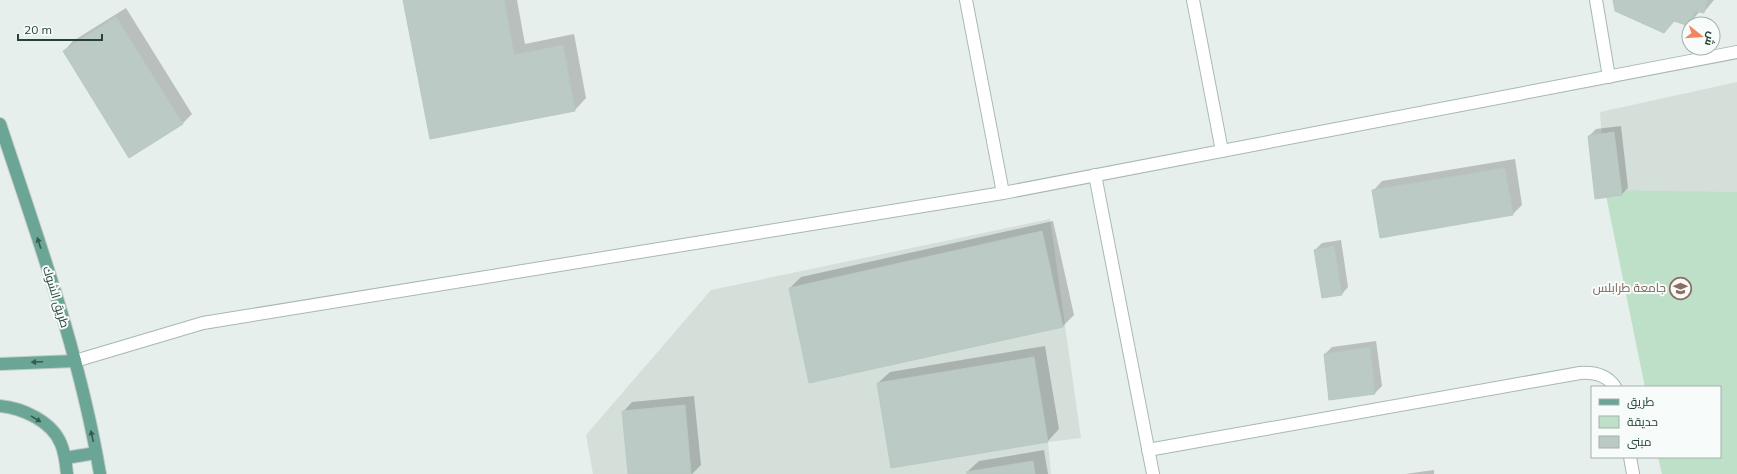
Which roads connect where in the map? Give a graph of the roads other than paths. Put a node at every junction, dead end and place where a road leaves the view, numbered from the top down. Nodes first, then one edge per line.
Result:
1 (966, 0) edge
2 (1193, 0) edge
3 (1596, 0) edge
4 (1737, 52) edge
5 (1609, 77) junction
6 (0, 124) edge
7 (1222, 151) junction
8 (1095, 175) junction
9 (1003, 193) junction
10 (75, 360) junction
11 (0, 364) edge
12 (1614, 386) edge
13 (0, 406) edge
14 (1148, 450) junction
15 (96, 453) junction
16 (65, 458) junction
17 (1630, 458) edge
18 (67, 474) edge
19 (100, 474) edge
20 (1152, 474) edge
21 (1634, 474) edge

1 - 9 street
2 - 7 street
3 - 5 street
4 - 5 street
5 - 7 street
10 -> 6 main road, طريق الشوك
7 - 8 street
8 - 9 street
8 - 14 street
9 - 10 street
10 -> 11 main road
15 -> 10 main road, طريق الشوك
12 - 14 street
13 -> 16 main road
14 - 20 street
15 - 16 main road
15 - 19 main road, طريق الشوك
16 - 18 main road
17 - 21 street

